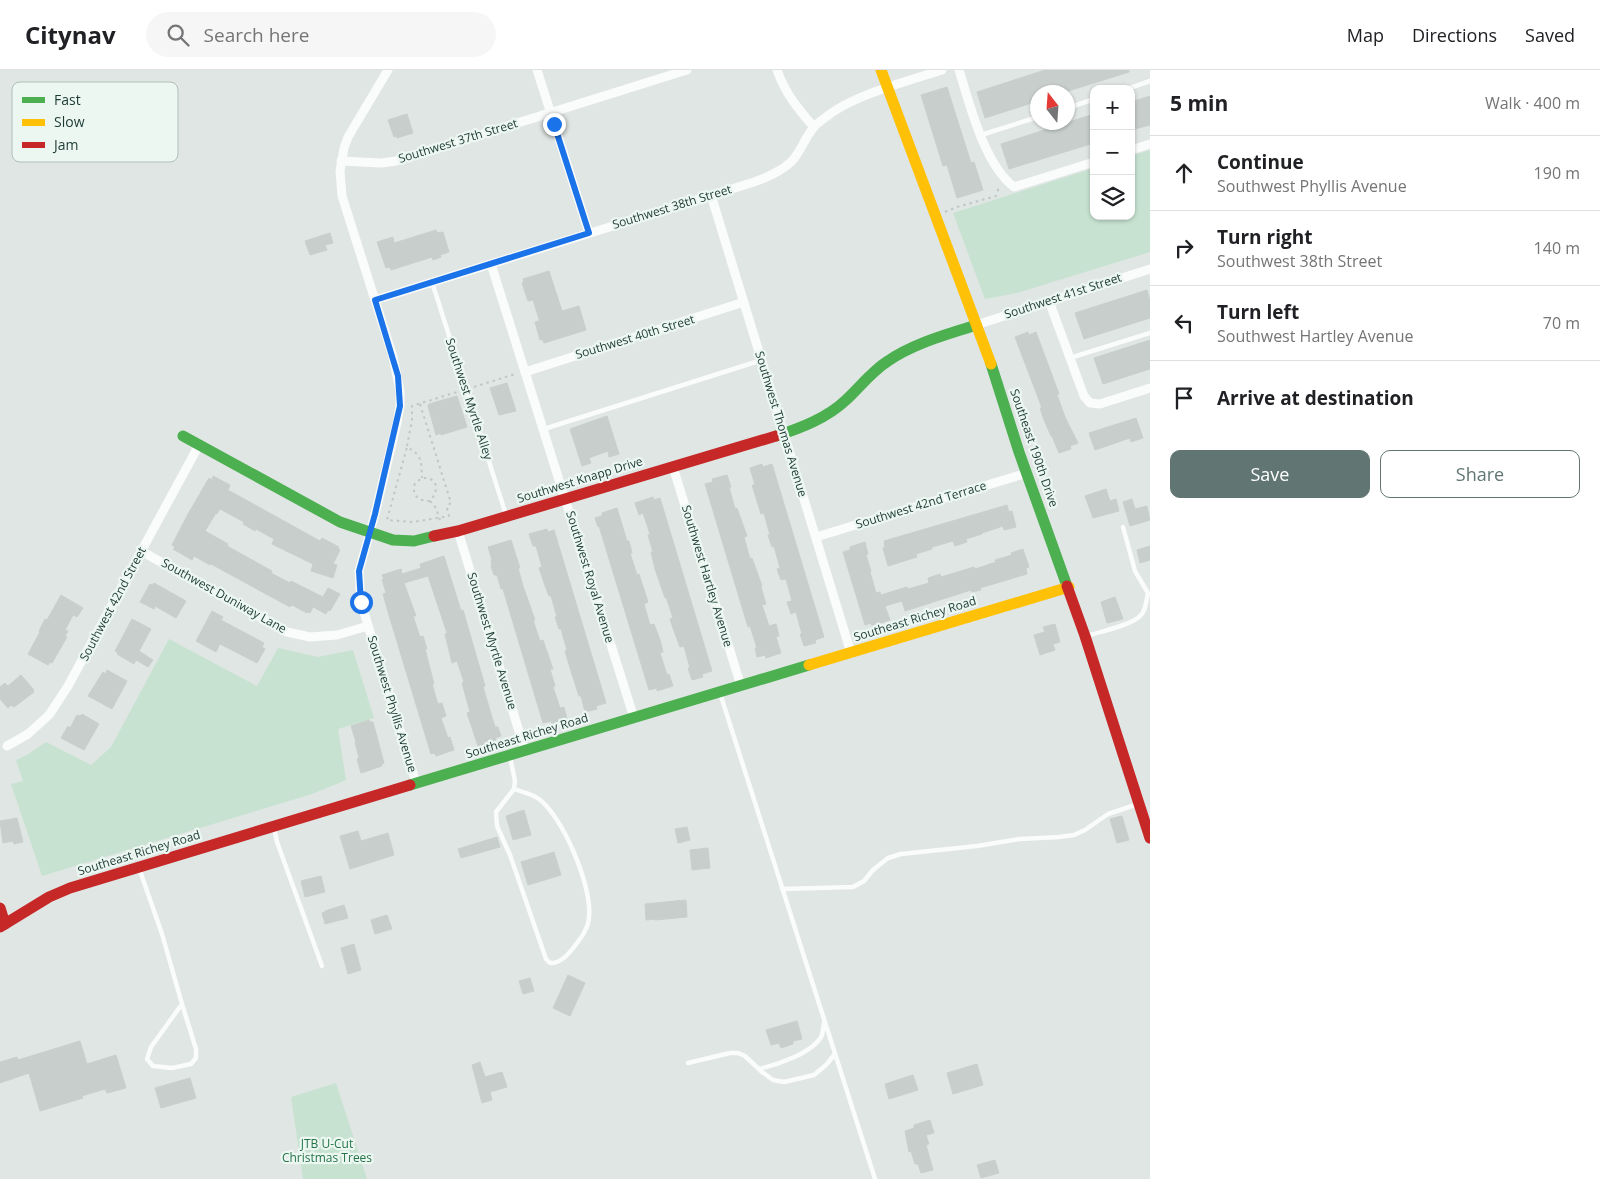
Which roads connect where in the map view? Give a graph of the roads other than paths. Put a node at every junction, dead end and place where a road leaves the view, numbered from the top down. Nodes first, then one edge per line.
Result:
1 (388, 70) edge
2 (537, 70) edge
3 (687, 70) edge
4 (777, 70) edge
5 (881, 70) edge
6 (942, 70) edge
7 (959, 70) edge
8 (1150, 81) edge
9 (1135, 86) edge
10 (888, 88) junction
11 (1090, 100) edge
12 (1075, 106) edge
13 (551, 113) junction
14 (1030, 120) edge
15 (814, 127) junction
16 (981, 135) junction
17 (1150, 144) edge
18 (1135, 149) edge
19 (341, 161) junction
20 (1090, 163) edge
21 (711, 195) junction
22 (589, 233) junction
23 (491, 264) junction
24 (1150, 269) edge
25 (432, 282) junction
26 (375, 300) junction
27 (1049, 301) junction
28 (744, 302) junction
29 (976, 324) junction
30 (1150, 333) edge
31 (1070, 358) junction
32 (762, 360) junction
33 (525, 372) junction
34 (1150, 388) edge
35 (544, 429) junction
36 (784, 433) junction
37 (182, 436) dead end
38 (199, 445) junction
39 (673, 467) junction
40 (1026, 473) junction
41 (566, 499) junction
42 (507, 517) junction
43 (1123, 527) dead end
44 (458, 531) junction
45 (369, 533) junction
46 (816, 537) junction
47 (141, 551) junction
48 (1069, 588) junction
49 (368, 626) junction
50 (1085, 636) junction
51 (851, 653) junction
52 (741, 686) junction
53 (720, 692) junction
54 (634, 718) junction
55 (7, 746) dead end
56 (525, 751) junction
57 (510, 755) junction
58 (416, 783) junction
59 (514, 789) junction
60 (1139, 804) junction
61 (274, 826) junction
62 (1150, 838) edge
63 (139, 866) junction
64 (782, 889) junction
65 (0, 908) edge
66 (2, 925) edge
67 (322, 966) dead end
68 (182, 1004) junction
69 (824, 1022) junction
70 (835, 1054) junction
71 (688, 1063) dead end
72 (759, 1069) junction
73 (874, 1179) edge

1 - 19 street, Southwest Phyllis Avenue
2 - 13 street
3 - 13 street, Southwest 37th Street
4 - 15 street
5 - 10 main road, Southeast 190th Drive
6 - 10 street, Southwest 38th Street
7 - 16 street
8 - 9 lane
10 - 15 street, Southwest 38th Street
10 - 29 main road, Southeast 190th Drive
11 - 12 lane
13 - 19 street, Southwest 37th Street
13 - 22 street
14 - 16 lane
15 - 21 street, Southwest 38th Street
16 - 20 street
17 - 18 street
19 - 26 street, Southwest Phyllis Avenue
21 - 22 street, Southwest 38th Street
21 - 28 street, Southwest Thomas Avenue
22 - 23 street, Southwest 38th Street
23 - 25 street, Southwest 38th Street
23 - 33 street, Southwest Royal Avenue
24 - 27 street, Southwest 41st Street
25 - 26 street, Southwest 38th Street
25 - 42 lane, Southwest Myrtle Alley
26 - 45 street, Southwest Phyllis Avenue
27 - 29 street, Southwest 41st Street
27 - 31 street
28 - 32 street, Southwest Thomas Avenue
28 - 33 street, Southwest 40th Street
29 - 36 main road, Southwest Knapp Drive
29 - 40 main road, Southeast 190th Drive
30 - 31 lane
31 - 34 street
32 - 35 lane
32 - 36 street, Southwest Thomas Avenue
33 - 35 street, Southwest Royal Avenue
35 - 41 street, Southwest Royal Avenue
36 - 39 main road, Southwest Knapp Drive
36 - 46 street, Southwest Thomas Avenue
37 - 38 main road, Southwest Knapp Drive
38 - 45 main road, Southwest Knapp Drive
38 - 47 street, Southwest 42nd Street
39 - 41 main road, Southwest Knapp Drive
39 - 52 street, Southwest Hartley Avenue
40 - 46 street, Southwest 42nd Terrace
40 - 48 main road, Southeast 190th Drive
41 - 42 main road, Southwest Knapp Drive
41 - 54 street, Southwest Royal Avenue
42 - 44 main road, Southwest Knapp Drive
43 - 50 lane
44 - 45 main road, Southwest Knapp Drive
44 - 56 street, Southwest Myrtle Avenue
45 - 49 street, Southwest Phyllis Avenue
46 - 51 street, Southwest Thomas Avenue
47 - 49 street, Southwest Duniway Lane
47 - 55 street, Southwest 42nd Street
48 - 50 main road, Southeast 190th Drive
48 - 51 main road, Southeast Richey Road
49 - 58 street, Southwest Phyllis Avenue
50 - 60 main road, Southeast 190th Drive
51 - 52 main road, Southeast Richey Road
52 - 53 main road, Southeast Richey Road
53 - 54 main road, Southeast Richey Road
53 - 64 lane
54 - 56 main road, Southeast Richey Road
56 - 57 main road, Southeast Richey Road
57 - 58 main road, Southeast Richey Road
57 - 59 lane
58 - 61 main road, Southeast Richey Road
59 - 59 lane
60 - 62 main road, Southeast 190th Drive
60 - 64 lane
61 - 63 main road, Southeast Richey Road
61 - 67 lane
63 - 66 main road, Southeast Richey Road
63 - 68 lane
64 - 69 lane
65 - 66 main road
68 - 68 lane
69 - 70 lane
69 - 72 lane
70 - 72 lane
70 - 73 lane
71 - 72 lane

